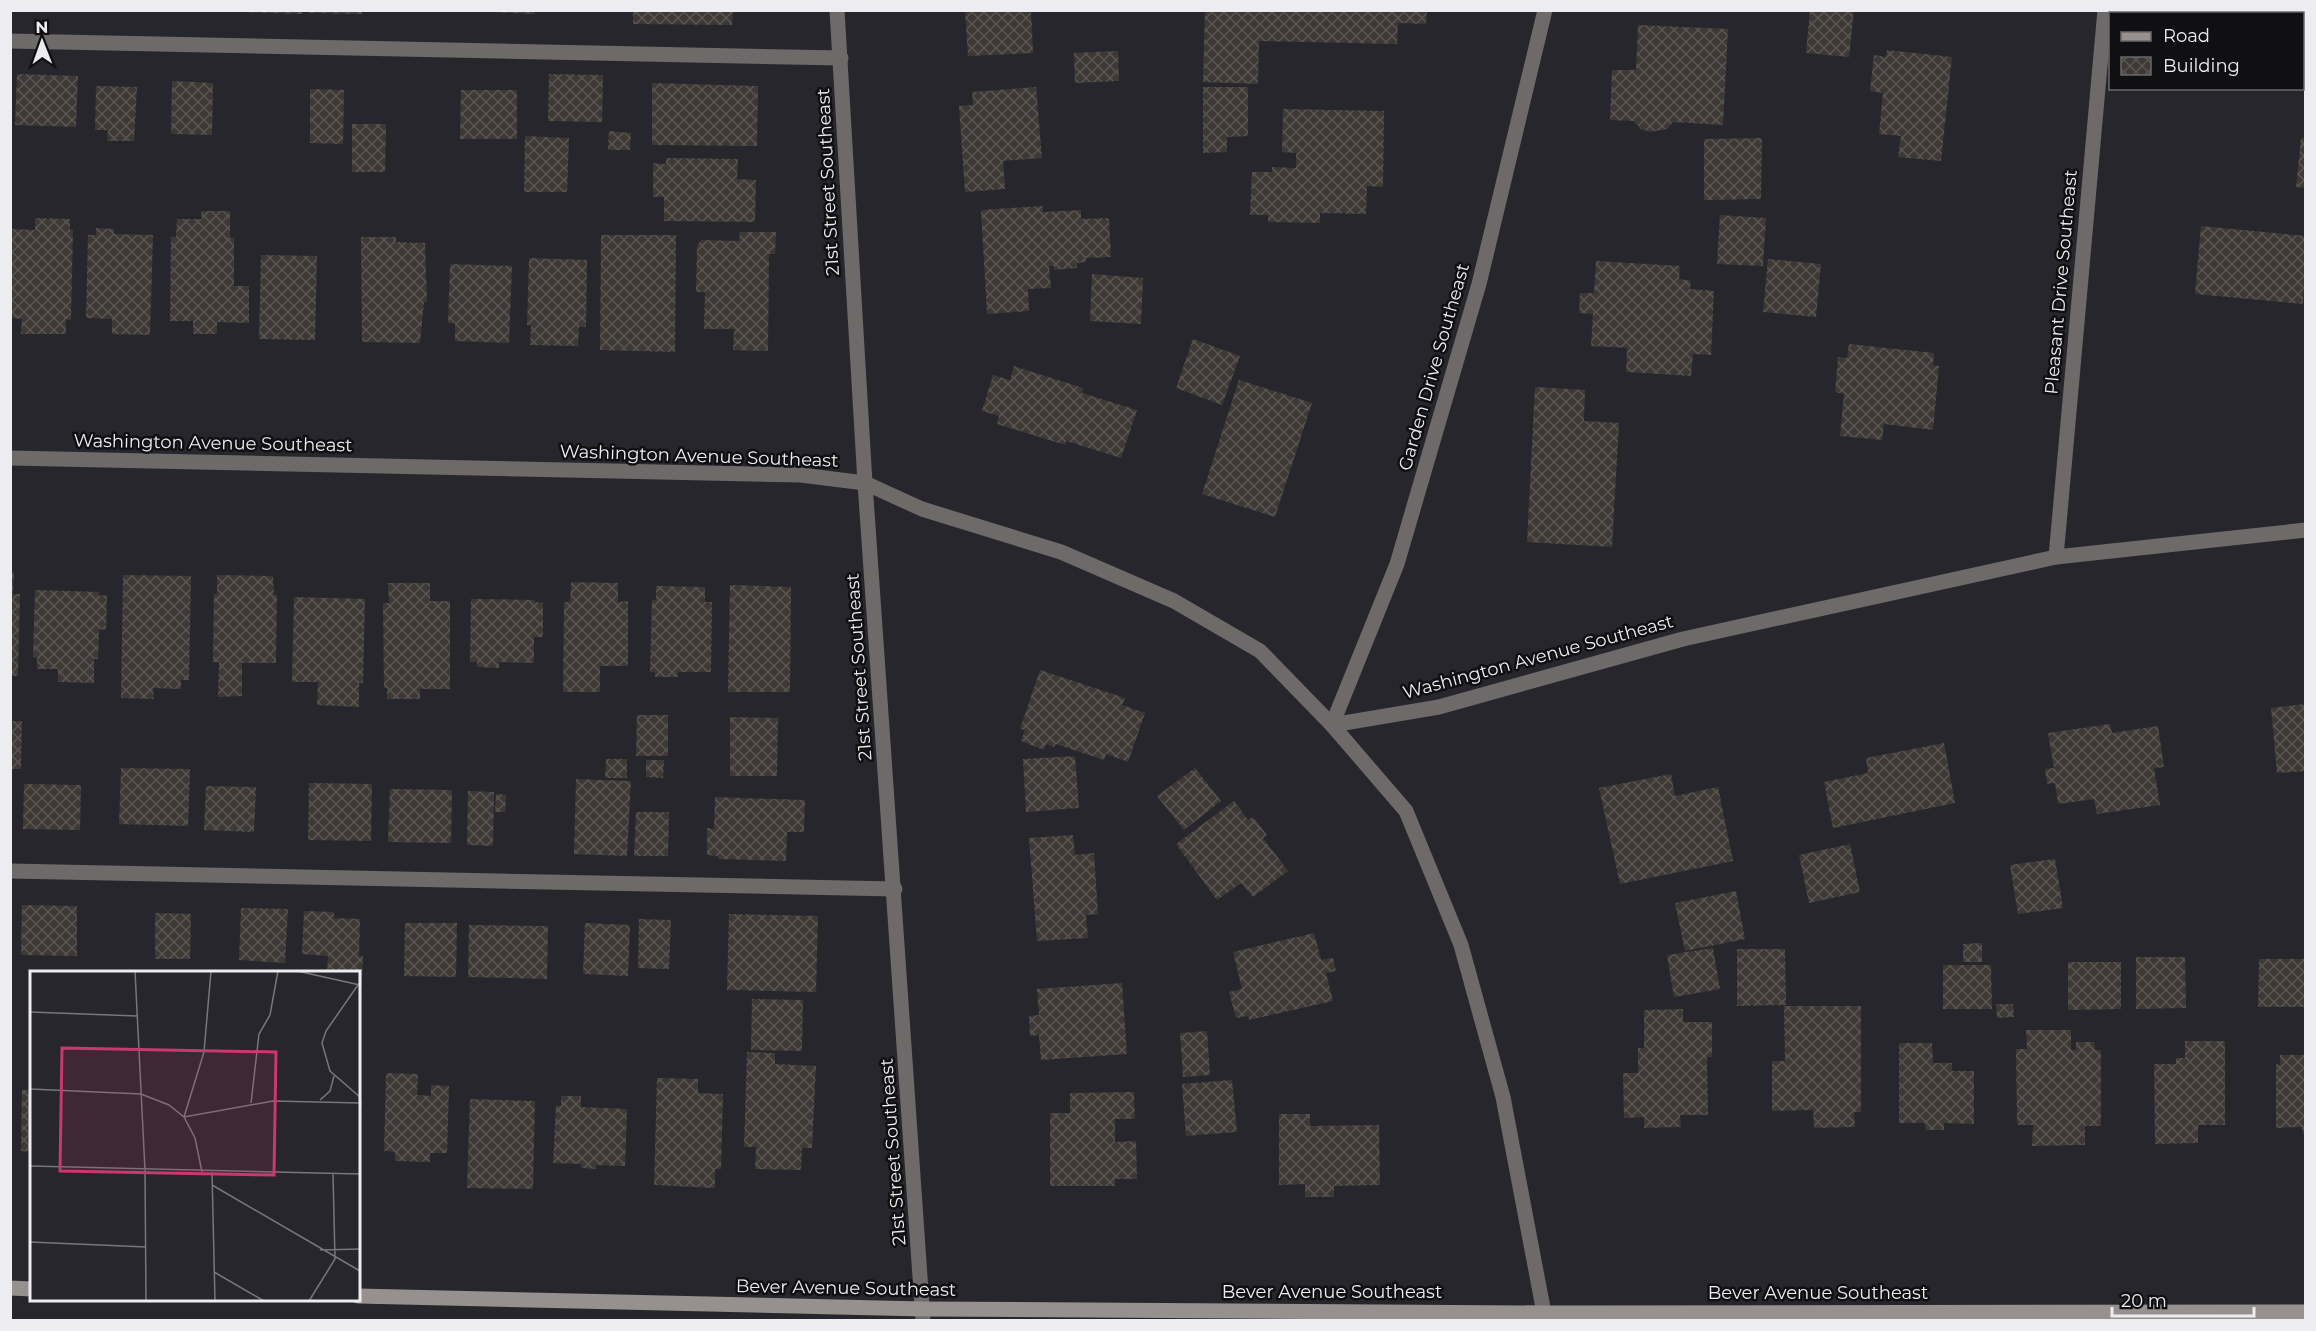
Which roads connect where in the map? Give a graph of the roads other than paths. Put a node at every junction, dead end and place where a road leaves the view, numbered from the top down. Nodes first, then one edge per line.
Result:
1 (837, 10) edge
2 (1545, 10) edge
3 (2105, 10) edge
4 (10, 41) edge
5 (841, 58) junction
6 (10, 458) edge
7 (865, 483) junction
8 (2306, 530) edge
9 (2056, 557) junction
10 (1332, 725) junction
11 (10, 871) edge
12 (895, 889) junction
13 (10, 1288) edge
14 (30, 1289) edge
15 (360, 1296) edge
16 (2306, 1312) edge
17 (1544, 1313) junction
18 (923, 1315) edge
19 (1648, 1316) edge

1 - 5 street, 21st Street Southeast
2 - 10 street, Garden Drive Southeast
3 - 9 street, Pleasant Drive Southeast
4 - 5 street
5 - 7 street, 21st Street Southeast
6 - 7 street, Washington Avenue Southeast
7 - 10 street, Washington Avenue Southeast
7 - 12 street, 21st Street Southeast
8 - 9 street, Washington Avenue Southeast
9 - 10 street, Washington Avenue Southeast
10 - 17 street
11 - 12 street
12 - 18 street, 21st Street Southeast
13 - 14 street
15 - 18 street, Bever Avenue Southeast
16 - 19 street, Bever Avenue Southeast
17 - 18 street, Bever Avenue Southeast
17 - 19 street, Bever Avenue Southeast

